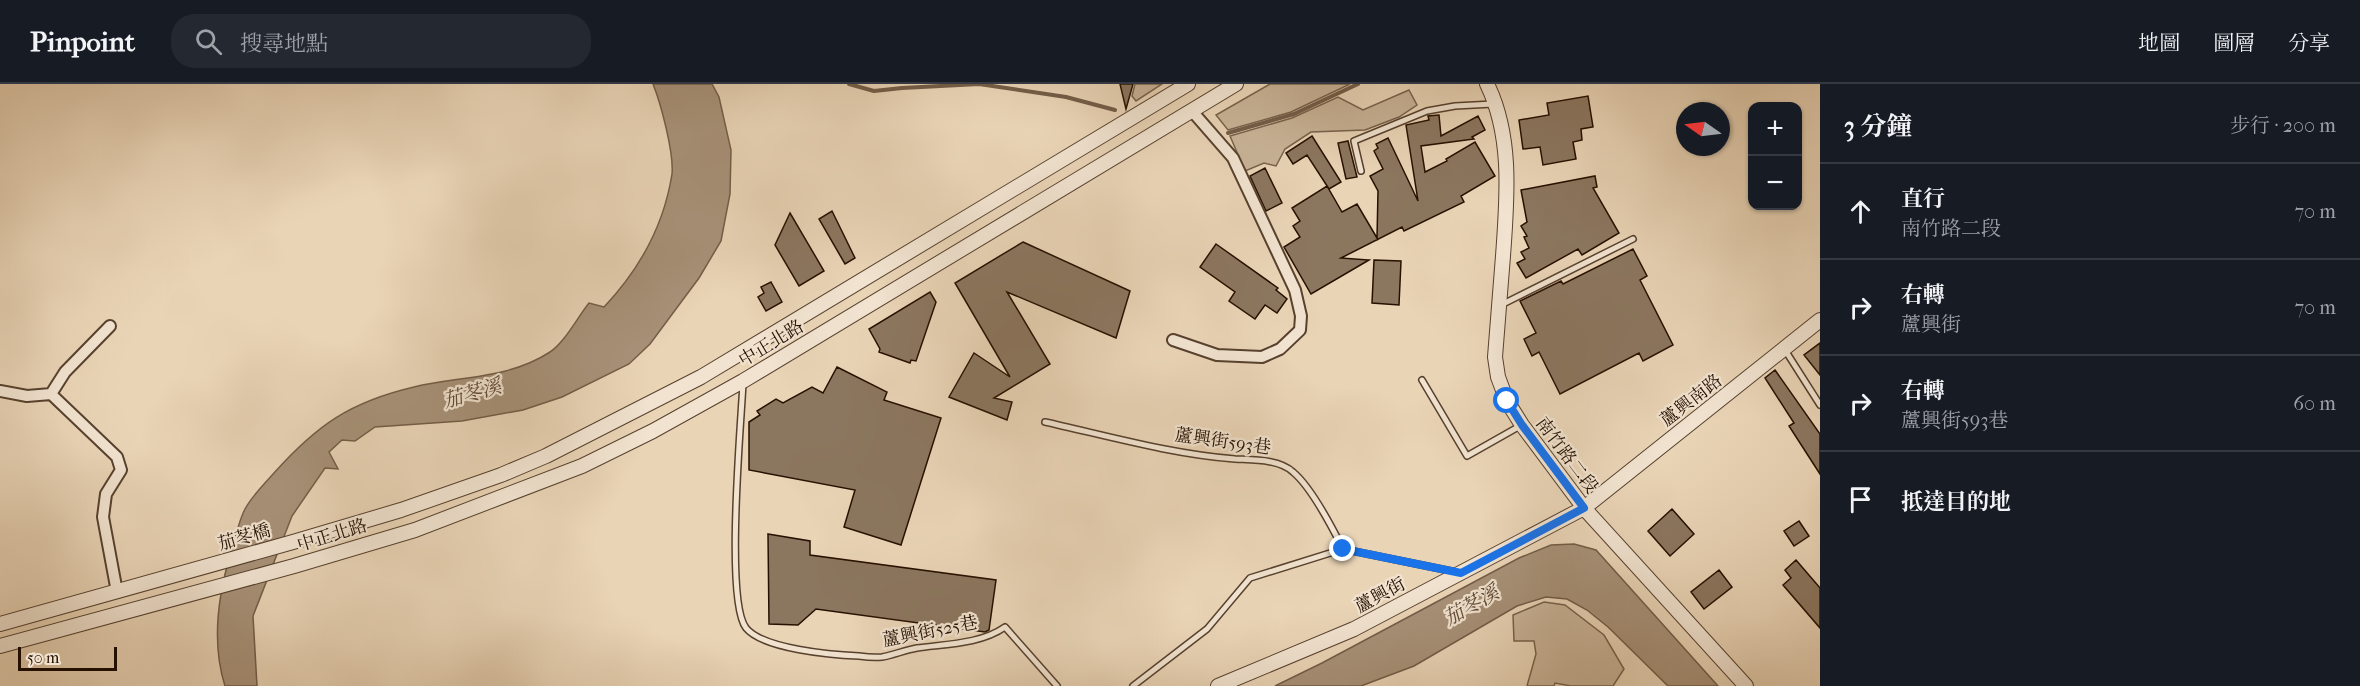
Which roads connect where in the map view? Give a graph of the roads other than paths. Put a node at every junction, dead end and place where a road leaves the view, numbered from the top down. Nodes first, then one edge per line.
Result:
1 (1188, 84) edge
2 (1236, 84) edge
3 (1487, 84) edge
4 (1495, 104) junction
5 (1192, 111) junction
6 (1361, 171) dead end
7 (1633, 239) dead end
8 (1499, 306) junction
9 (1820, 320) edge
10 (110, 326) dead end
11 (1173, 340) dead end
12 (1784, 349) junction
13 (1422, 380) dead end
14 (743, 381) junction
15 (0, 391) edge
16 (51, 394) junction
17 (1820, 405) edge
18 (1045, 422) dead end
19 (1522, 425) junction
20 (1584, 508) junction
21 (293, 542) joint
22 (1343, 549) junction
23 (1461, 573) junction
24 (117, 592) junction
25 (0, 624) edge
26 (0, 646) edge
27 (1058, 686) edge
28 (1133, 686) edge
29 (1218, 686) edge
30 (1746, 686) edge

1 - 21 street, 中正北路
2 - 5 street, 中正北路
3 - 4 street, 南竹路二段
4 - 6 lane
4 - 8 street, 南竹路二段
5 - 11 street
5 - 14 street, 中正北路
7 - 8 lane
8 - 19 street, 南竹路二段
9 - 12 street, 蘆興南路
10 - 16 street
12 - 17 lane
12 - 20 street, 蘆興南路
13 - 19 lane
14 - 26 street, 中正北路
14 - 27 lane, 蘆興街525巷
15 - 16 street
16 - 24 street
18 - 22 lane, 蘆興街593巷
19 - 20 street, 南竹路二段
20 - 23 street, 蘆興街
20 - 30 street, 南竹路二段
21 - 24 street, 茄苳橋
22 - 23 lane
22 - 28 lane
23 - 29 street, 蘆興街
24 - 25 street

